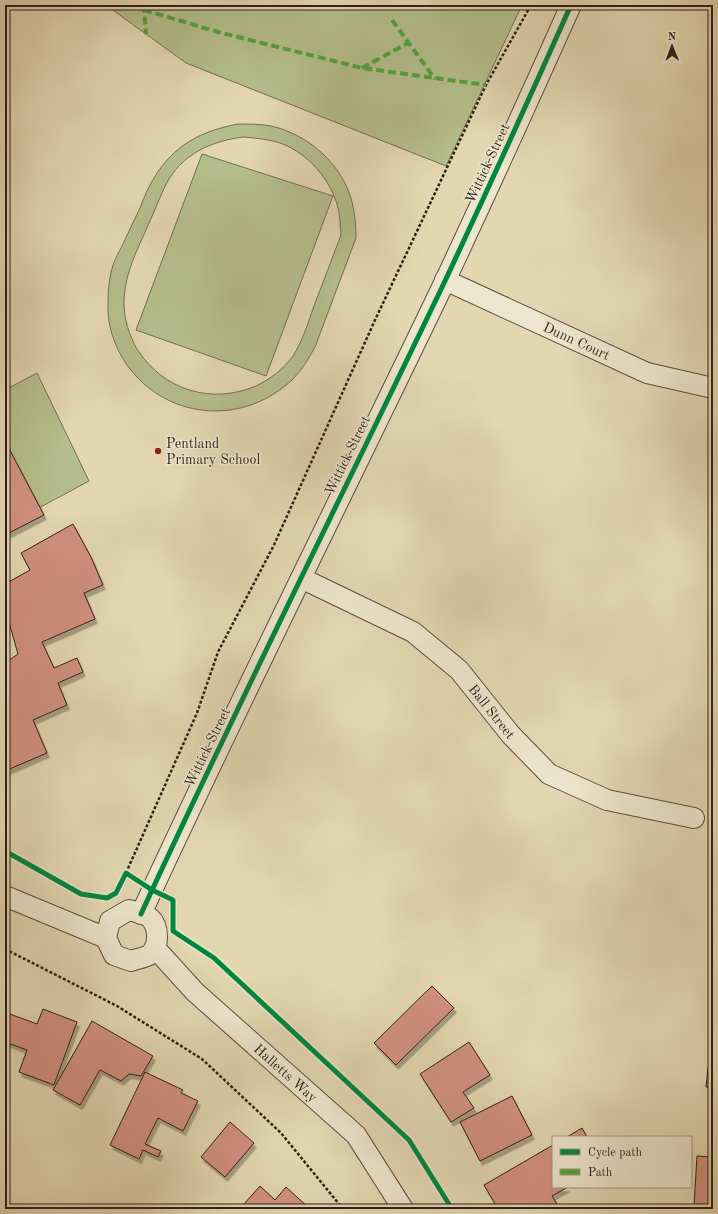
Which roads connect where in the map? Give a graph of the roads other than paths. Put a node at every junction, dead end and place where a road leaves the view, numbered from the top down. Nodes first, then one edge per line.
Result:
1 (572, 5) edge
2 (445, 280) junction
3 (713, 388) edge
4 (301, 578) junction
5 (694, 818) dead end
6 (5, 896) edge
7 (141, 914) junction
8 (106, 938) junction
9 (155, 948) junction
10 (403, 1209) edge

1 - 2 street, Wittick Street
2 - 3 street, Dunn Court
2 - 4 street, Wittick Street
4 - 5 street, Ball Street
4 - 7 street, Wittick Street
6 - 8 street
7 - 8 street
7 - 9 street
8 - 9 street
9 - 10 street, Halletts Way

